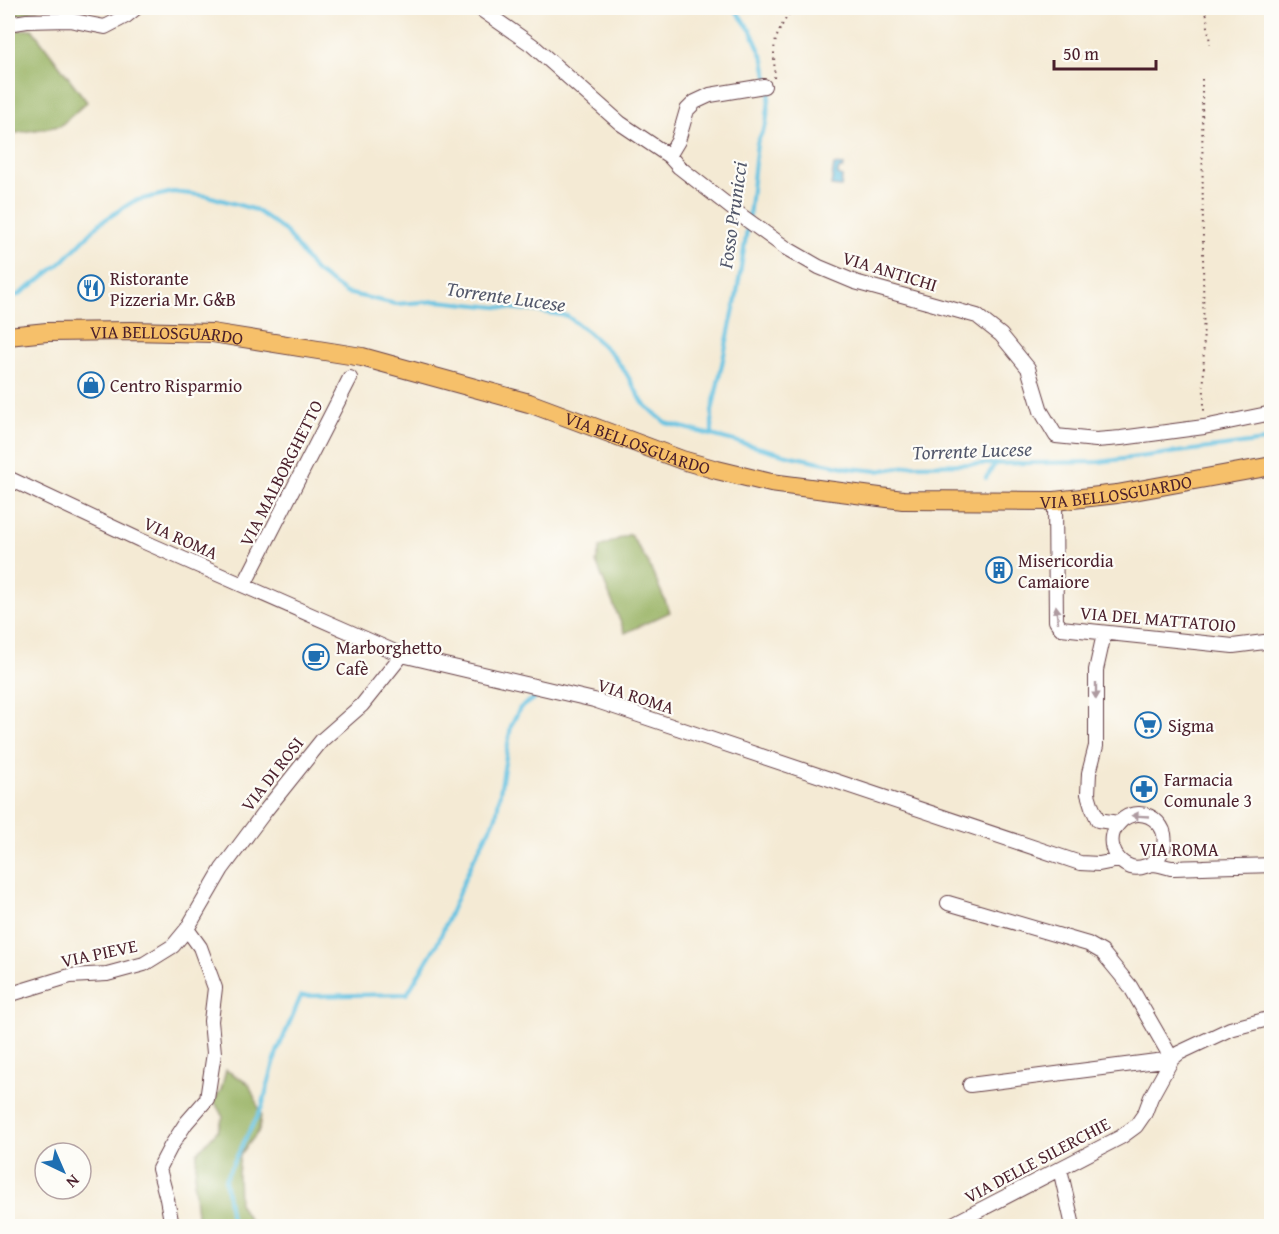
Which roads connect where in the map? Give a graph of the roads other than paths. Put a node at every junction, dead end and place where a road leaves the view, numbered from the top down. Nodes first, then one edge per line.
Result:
1 (136, 8) edge
2 (479, 8) edge
3 (8, 24) edge
4 (768, 85) road end
5 (669, 156) junction
6 (8, 336) edge
7 (350, 378) dead end
8 (1272, 413) edge
9 (1272, 466) edge
10 (8, 478) edge
11 (1055, 501) junction
12 (244, 585) junction
13 (1104, 634) junction
14 (1272, 640) edge
15 (402, 655) junction
16 (1118, 823) junction
17 (1112, 847) junction
18 (1164, 850) junction
19 (1119, 860) junction
20 (1099, 864) junction
21 (1152, 864) junction
22 (1272, 865) edge
23 (1170, 868) junction
24 (948, 903) dead end
25 (187, 929) junction
26 (8, 995) edge
27 (1272, 1018) edge
28 (1172, 1059) junction
29 (970, 1085) dead end
30 (1060, 1169) junction
31 (172, 1227) edge
32 (949, 1227) edge
33 (1073, 1227) edge

1 - 3 street
2 - 5 street, VIA ANTICHI
4 - 5 street
5 - 8 street, VIA ANTICHI
6 - 11 main road, VIA BELLOSGUARDO
7 - 12 street, VIA MALBORGHETTO
9 - 11 main road, VIA BELLOSGUARDO
10 - 12 street, VIA ROMA
13 -> 11 street, VIA DEL MATTATOIO
12 - 15 street, VIA ROMA
13 - 14 street, VIA DEL MATTATOIO
13 -> 16 street
15 - 20 street, VIA ROMA
15 - 25 street, VIA DI ROSI
16 - 17 street, VIA ROMA
18 -> 16 street, VIA ROMA
17 - 19 street, VIA ROMA
17 - 20 street, VIA ROMA
18 - 21 street, VIA ROMA
18 - 23 street, VIA ROMA
19 - 20 street, VIA ROMA
19 - 21 street, VIA ROMA
21 - 23 street, VIA ROMA
22 - 23 street, VIA ROMA
24 - 28 street
25 - 26 street, VIA PIEVE
25 - 31 street
27 - 28 street
28 - 29 street
28 - 30 street, VIA DELLE SILERCHIE
30 - 32 street, VIA DELLE SILERCHIE
30 - 33 street

